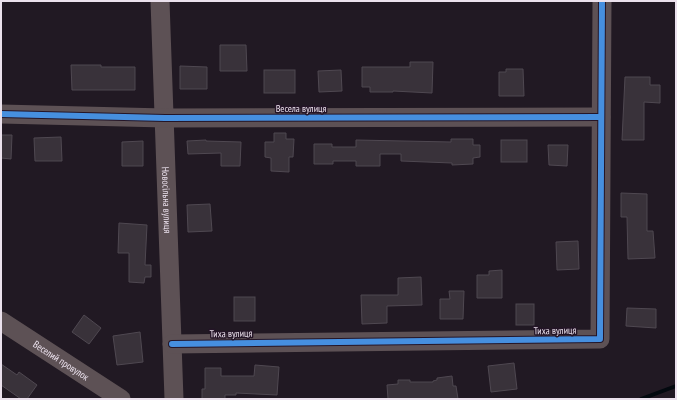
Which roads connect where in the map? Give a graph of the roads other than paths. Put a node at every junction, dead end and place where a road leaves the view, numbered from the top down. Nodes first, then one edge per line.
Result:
1 (160, 1) edge
2 (602, 1) edge
3 (1, 114) edge
4 (600, 117) junction
5 (165, 118) junction
6 (1, 321) edge
7 (172, 344) junction
8 (121, 399) edge
9 (174, 399) edge

1 - 5 street, Новосільна вулиця
2 - 4 street, Тиха вулиця
3 - 5 street, Весела вулиця
4 - 5 street, Весела вулиця
4 - 7 street, Тиха вулиця
5 - 7 street, Новосільна вулиця
6 - 8 street, Веселий провулок
7 - 9 street, Новосільна вулиця

